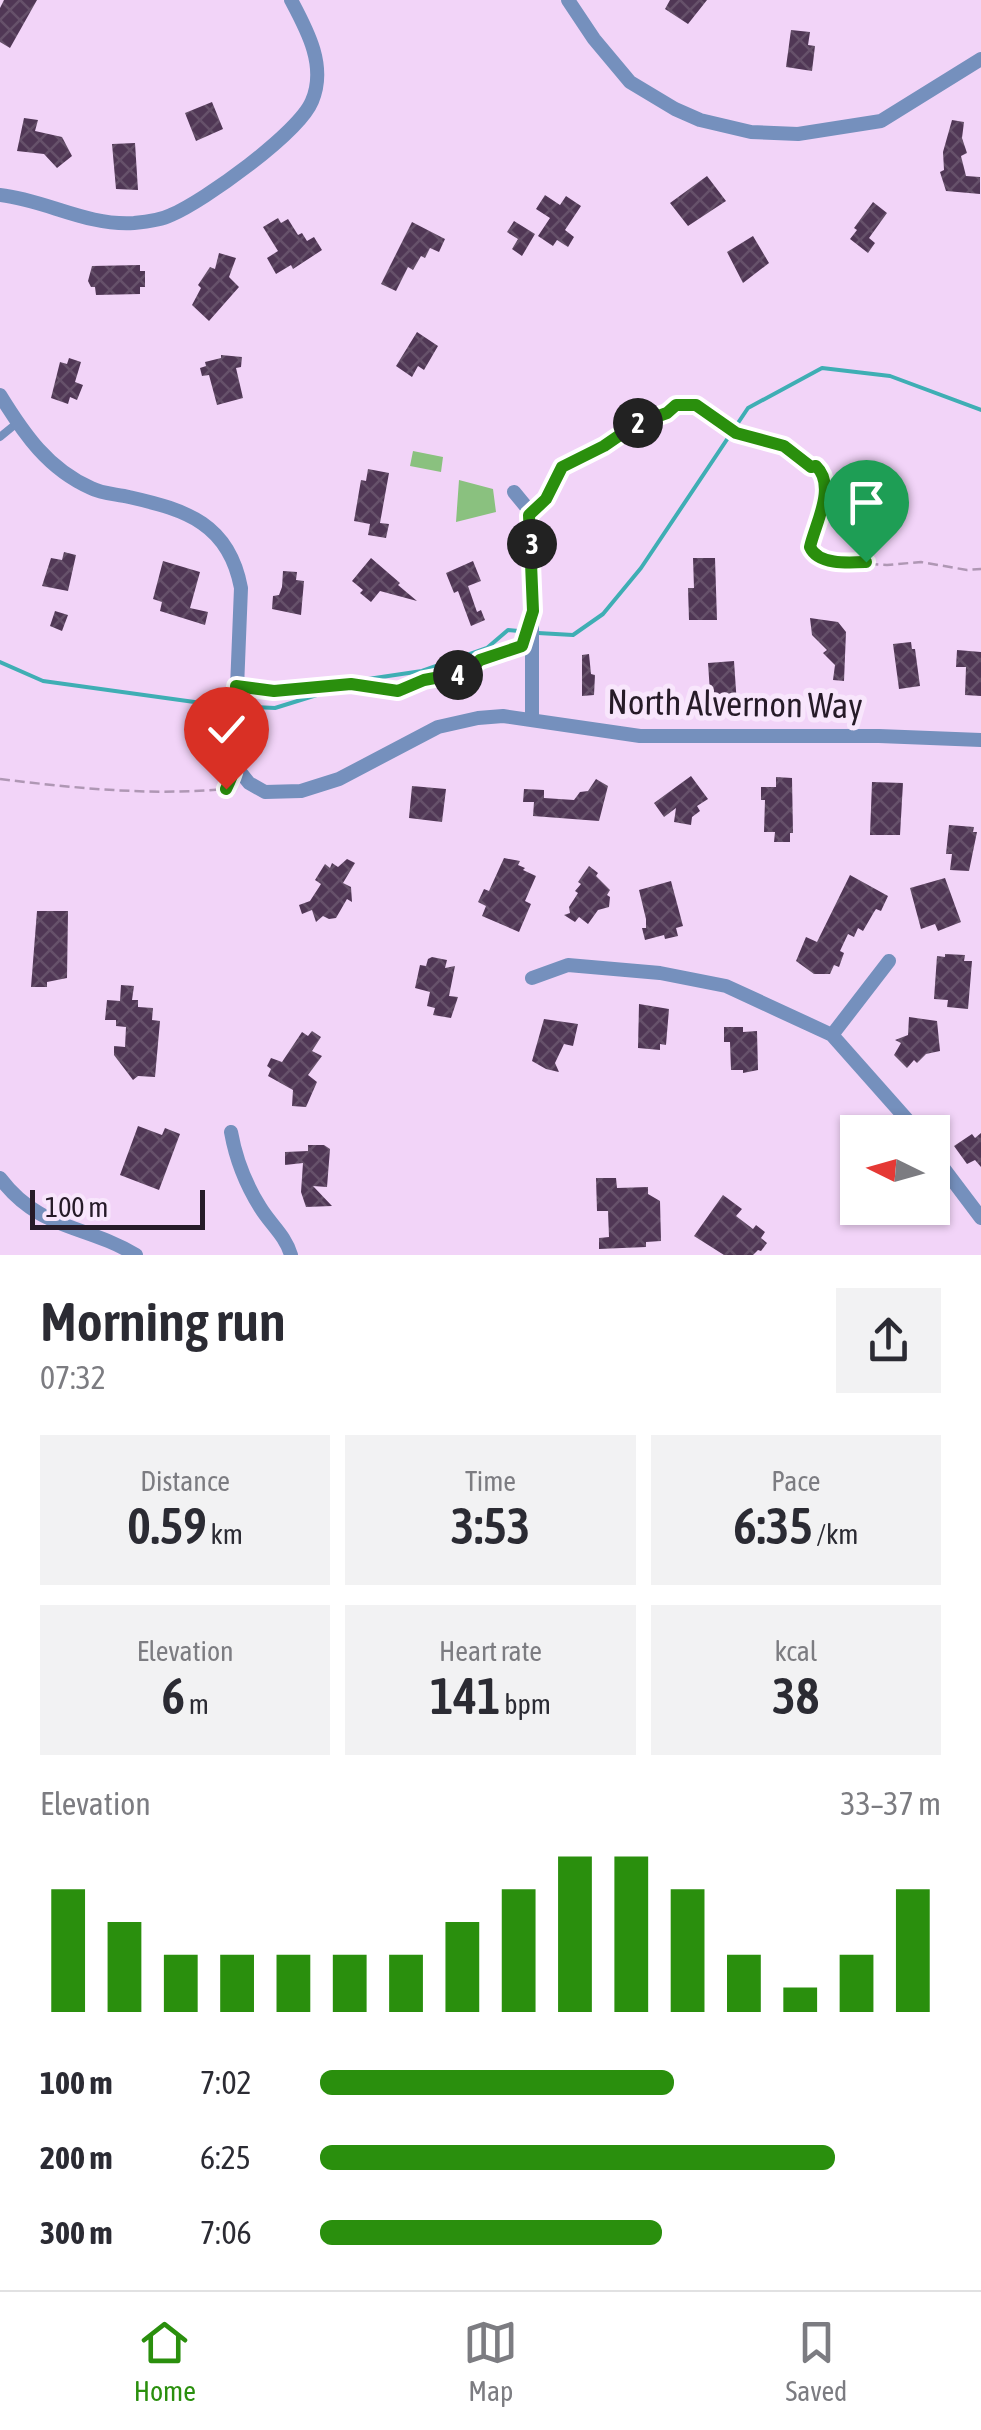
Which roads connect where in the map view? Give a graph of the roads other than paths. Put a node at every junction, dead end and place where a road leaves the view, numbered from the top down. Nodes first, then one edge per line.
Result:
1 (290, 0) edge
2 (568, 0) edge
3 (978, 65) edge
4 (0, 195) edge
5 (0, 395) edge
6 (17, 423) junction
7 (0, 437) edge
8 (514, 492) dead end
9 (532, 720) junction
10 (981, 740) edge
11 (889, 960) dead end
12 (532, 978) dead end
13 (832, 1035) junction
14 (903, 1115) edge
15 (231, 1132) dead end
16 (950, 1175) edge
17 (0, 1178) edge
18 (980, 1213) edge
19 (136, 1255) edge
20 (291, 1255) edge

1 - 4 street
2 - 3 street
5 - 6 street
6 - 7 lane
6 - 9 street, North Alvernon Way
8 - 9 street
9 - 10 street, North Alvernon Way
11 - 13 street
12 - 13 street
13 - 14 street
15 - 20 street
16 - 18 street
17 - 19 street

